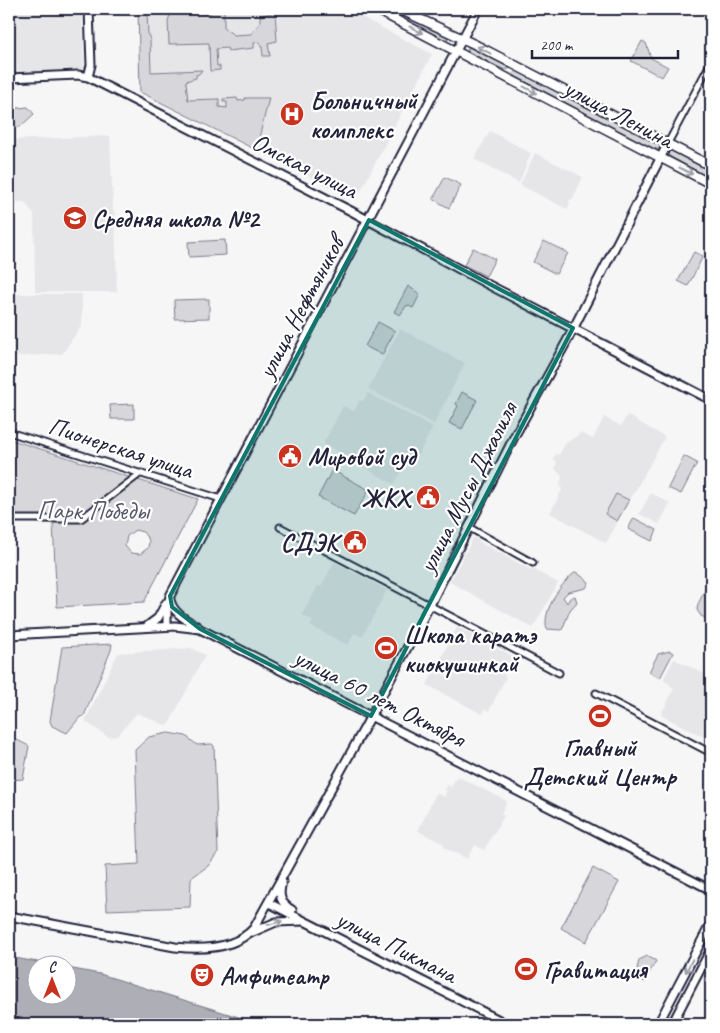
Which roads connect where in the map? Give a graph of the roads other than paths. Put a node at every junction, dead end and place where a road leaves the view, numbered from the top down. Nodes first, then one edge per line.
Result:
1 (89, 9) edge
2 (375, 9) edge
3 (399, 9) edge
4 (478, 9) edge
5 (463, 39) junction
6 (456, 51) junction
7 (711, 62) edge
8 (514, 65) junction
9 (88, 77) junction
10 (9, 78) edge
11 (508, 78) junction
12 (668, 143) junction
13 (661, 158) junction
14 (711, 166) edge
15 (711, 184) edge
16 (368, 220) junction
17 (573, 328) junction
18 (711, 400) edge
19 (9, 432) edge
20 (141, 473) junction
21 (221, 499) junction
22 (9, 519) edge
23 (280, 527) dead end
24 (468, 527) junction
25 (533, 563) dead end
26 (170, 596) junction
27 (430, 605) junction
28 (167, 626) junction
29 (141, 628) junction
30 (200, 629) junction
31 (9, 635) edge
32 (559, 673) dead end
33 (596, 693) dead end
34 (371, 716) junction
35 (711, 753) edge
36 (285, 871) junction
37 (711, 890) edge
38 (269, 903) junction
39 (9, 916) edge
40 (305, 921) junction
41 (711, 923) edge
42 (246, 936) junction
43 (711, 949) edge
44 (674, 993) junction
45 (685, 999) junction
46 (507, 1024) edge
47 (658, 1024) edge
48 (672, 1024) edge

1 - 9 main road
2 -> 6 main road, улица Ленина
3 - 5 main road, улица Ленина
4 - 5 main road, улица Нефтяников
5 - 6 main road, улица Нефтяников
8 -> 5 main road, улица Ленина
6 - 11 main road, улица Ленина
6 - 16 main road, улица Нефтяников
7 - 12 street, улица Мусы Джалиля
8 - 11 main road
8 - 12 main road, улица Ленина
9 - 10 main road, Омская улица
9 - 16 main road, Омская улица
11 -> 13 main road, улица Ленина
12 - 13 main road, улица Мусы Джалиля
12 - 14 main road, улица Ленина
13 -> 15 main road, улица Ленина
13 - 17 main road, улица Мусы Джалиля
16 - 17 main road, Омская улица
16 - 21 main road, улица Нефтяников
17 - 18 main road, Омская улица
17 - 24 main road, улица Мусы Джалиля
19 - 20 street, Пионерская улица
20 - 21 street, Пионерская улица
20 - 22 street
21 - 26 main road, улица Нефтяников
23 - 27 street
24 - 25 street
24 - 27 main road, улица Мусы Джалиля
26 - 28 main road, улица Нефтяников
26 - 29 main road
26 - 30 main road
27 - 32 street
27 - 34 main road, улица Мусы Джалиля
28 - 29 main road, улица 60 лет Октября
28 - 30 main road, улица 60 лет Октября
29 - 31 main road, улица 60 лет Октября
30 - 34 main road, улица 60 лет Октября
33 - 35 street
34 - 36 main road, улица Мусы Джалиля
34 - 37 main road, улица 60 лет Октября
36 - 38 main road, улица Мусы Джалиля
36 - 40 main road
38 - 40 main road, улица Пикмана
38 - 42 main road, улица Мусы Джалиля
39 - 42 main road
42 -> 40 main road
40 - 46 main road, улица Пикмана
41 -> 44 main road
43 - 45 main road
44 - 45 main road
44 - 47 main road
45 - 48 main road

